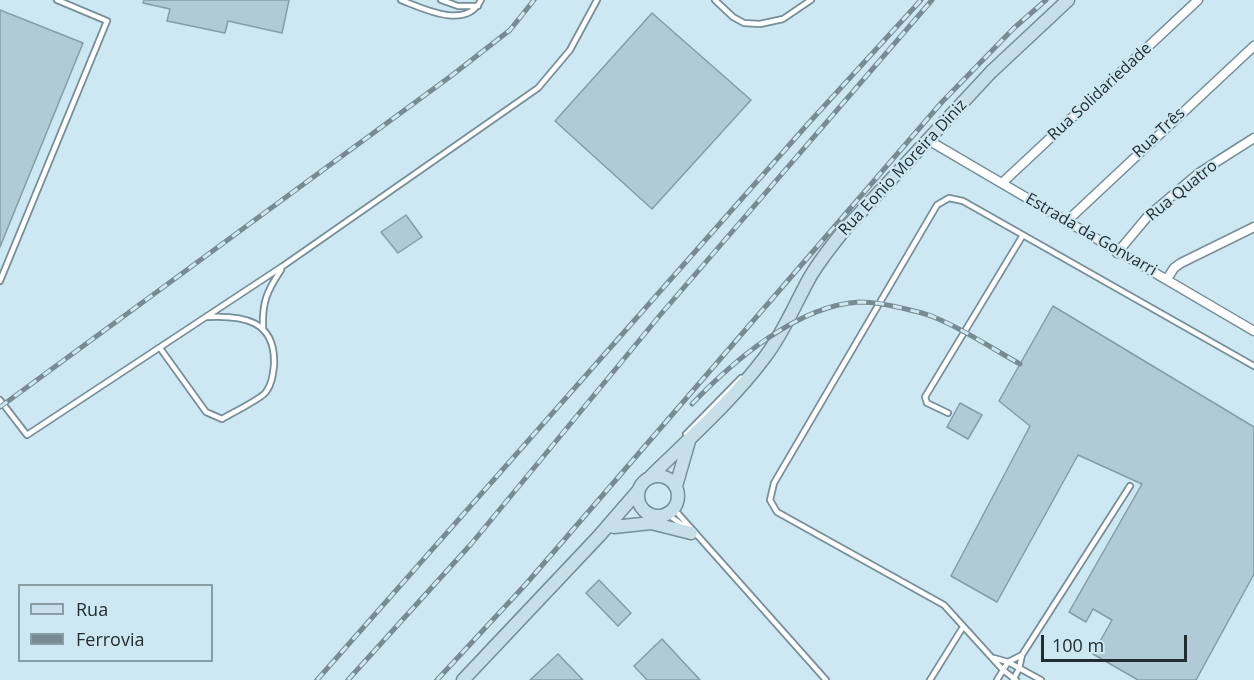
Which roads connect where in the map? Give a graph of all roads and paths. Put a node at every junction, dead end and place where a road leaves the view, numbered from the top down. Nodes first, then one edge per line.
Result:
1 (57, 0) edge
2 (401, 0) edge
3 (441, 0) edge
4 (481, 0) edge
5 (597, 0) edge
6 (715, 0) edge
7 (811, 0) edge
8 (1068, 0) edge
9 (1198, 0) edge
10 (478, 6) junction
11 (1254, 46) edge
12 (1254, 138) edge
13 (928, 140) junction
14 (1002, 183) junction
15 (1066, 222) junction
16 (1254, 227) edge
17 (1023, 235) junction
18 (1118, 253) junction
19 (283, 266) junction
20 (1167, 279) junction
21 (0, 281) edge
22 (206, 317) junction
23 (263, 328) junction
24 (1253, 329) edge
25 (160, 348) junction
26 (766, 357) junction
27 (1254, 366) edge
28 (0, 400) edge
29 (948, 413) dead end
30 (689, 440) junction
31 (644, 483) junction
32 (676, 486) junction
33 (1130, 486) dead end
34 (671, 511) junction
35 (651, 515) junction
36 (614, 527) junction
37 (692, 533) junction
38 (598, 536) junction
39 (706, 545) junction
40 (963, 627) junction
41 (1022, 655) junction
42 (991, 657) junction
43 (1008, 663) junction
44 (1019, 669) junction
45 (1002, 670) junction
46 (463, 680) edge
47 (826, 680) edge
48 (930, 680) edge
49 (997, 680) edge
50 (1014, 680) edge
51 (1041, 680) edge

1 - 21 lane
2 - 10 lane
3 - 10 lane
4 - 10 lane
5 - 19 lane
6 - 7 lane
8 - 13 main road, Rua Eonio Moreira Diniz
9 - 14 street, Rua Solidariedade
11 - 15 street, Rua Três
12 - 18 street, Rua Quatro
13 - 14 street, Estrada da Gonvarri
13 - 26 main road, Rua Eonio Moreira Diniz
14 - 15 street, Estrada da Gonvarri
15 - 18 street, Estrada da Gonvarri
16 - 20 street
17 - 27 lane
17 - 29 lane
17 - 40 lane
18 - 20 street, Estrada da Gonvarri
19 - 22 lane
19 - 23 lane
20 - 24 street, Estrada da Gonvarri
22 - 23 lane
22 - 25 lane
23 - 25 lane
25 - 28 lane
26 - 30 main road, Rua Eonio Moreira Diniz
26 - 31 lane, Rua Eonio Moreira Diniz
30 - 31 main road, Rua Eonio Moreira Diniz
30 - 32 main road, Rua Eonio Moreira Diniz
31 - 32 main road
31 - 35 main road
31 - 38 main road, Rua Eonio Moreira Diniz
32 - 34 main road
33 - 41 lane
34 - 35 main road
34 - 37 lane
34 - 39 lane
35 - 36 main road, Rua Eonio Moreira Diniz
36 - 37 main road
36 - 38 main road, Rua Eonio Moreira Diniz
37 - 39 lane
38 - 46 main road, Rua Eonio Moreira Diniz
39 - 47 lane
40 - 42 lane
40 - 48 lane
41 - 43 lane
41 - 44 lane
42 - 43 lane
42 - 45 lane
43 - 44 lane
43 - 45 lane
44 - 50 lane
44 - 51 lane
45 - 49 lane
45 - 50 lane

